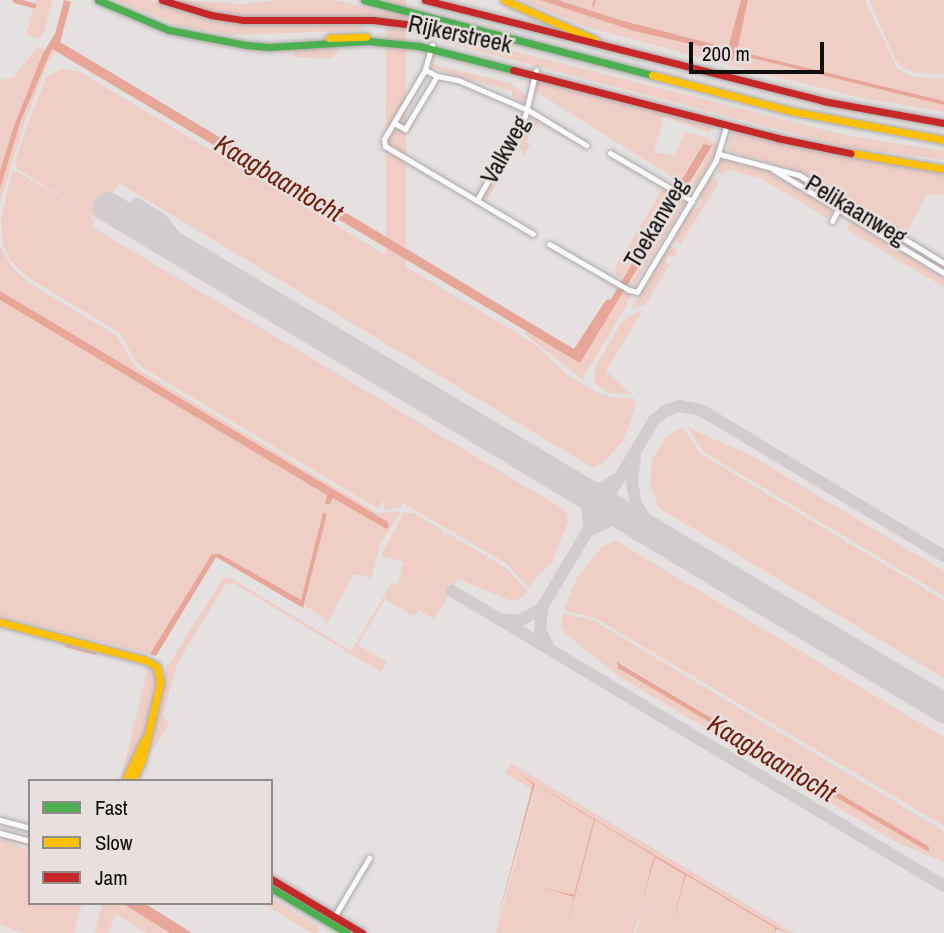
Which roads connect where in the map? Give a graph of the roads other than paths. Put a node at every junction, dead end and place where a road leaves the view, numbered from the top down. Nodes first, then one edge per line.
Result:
1 (98, 0) edge
2 (162, 0) edge
3 (364, 0) edge
4 (425, 0) edge
5 (504, 0) edge
6 (514, 0) edge
7 (540, 16) junction
8 (502, 37) junction
9 (606, 46) junction
10 (432, 47) junction
11 (425, 70) junction
12 (535, 72) junction
13 (438, 76) junction
14 (527, 110) junction
15 (728, 122) junction
16 (394, 123) junction
17 (944, 123) edge
18 (944, 139) edge
19 (586, 145) dead end
20 (610, 153) dead end
21 (719, 154) junction
22 (944, 169) edge
23 (477, 200) junction
24 (692, 201) junction
25 (841, 205) junction
26 (846, 214) junction
27 (832, 221) dead end
28 (841, 223) dead end
29 (533, 234) dead end
30 (904, 239) junction
31 (549, 244) dead end
32 (900, 246) junction
33 (944, 263) edge
34 (944, 273) edge
35 (0, 622) edge
36 (148, 733) junction
37 (126, 779) edge
38 (133, 779) edge
39 (0, 822) edge
40 (28, 828) edge
41 (0, 833) edge
42 (28, 840) edge
43 (369, 858) dead end
44 (273, 880) edge
45 (273, 889) edge
46 (332, 920) junction
47 (347, 933) edge
48 (362, 933) edge

1 - 10 main road, Rijkerstreek
2 - 8 main road
3 - 8 main road
4 - 9 main road
5 - 7 main road
6 - 7 main road
7 - 9 main road
8 - 18 main road
9 - 17 main road
10 - 11 street
10 - 12 main road, Rijkerstreek
11 - 13 street
11 - 16 street
12 - 14 street, Valkweg
12 - 15 main road, Rijkerstreek
13 - 14 street
13 - 16 street
14 - 19 street
14 - 23 street, Valkweg
15 - 21 street, Toekanweg
15 - 22 main road, Rijkerstreek
16 - 23 street, Valkweg
20 - 24 street
21 - 24 street, Toekanweg
21 - 25 street, Pelikaanweg
23 - 29 street
24 - 31 street, Toekanweg
25 - 26 street, Pelikaanweg
25 - 27 street, Pelikaanweg
25 - 30 street, Pelikaanweg
26 - 28 street, Pelikaanweg
26 - 32 street, Pelikaanweg
30 - 32 street
30 - 33 street, Pelikaanweg
32 - 34 street, Pelikaanweg
35 - 36 main road
36 - 37 main road
36 - 38 main road
39 - 40 street
41 - 42 street
43 - 46 street
44 - 46 main road
45 - 46 main road
46 - 47 main road
46 - 48 main road

